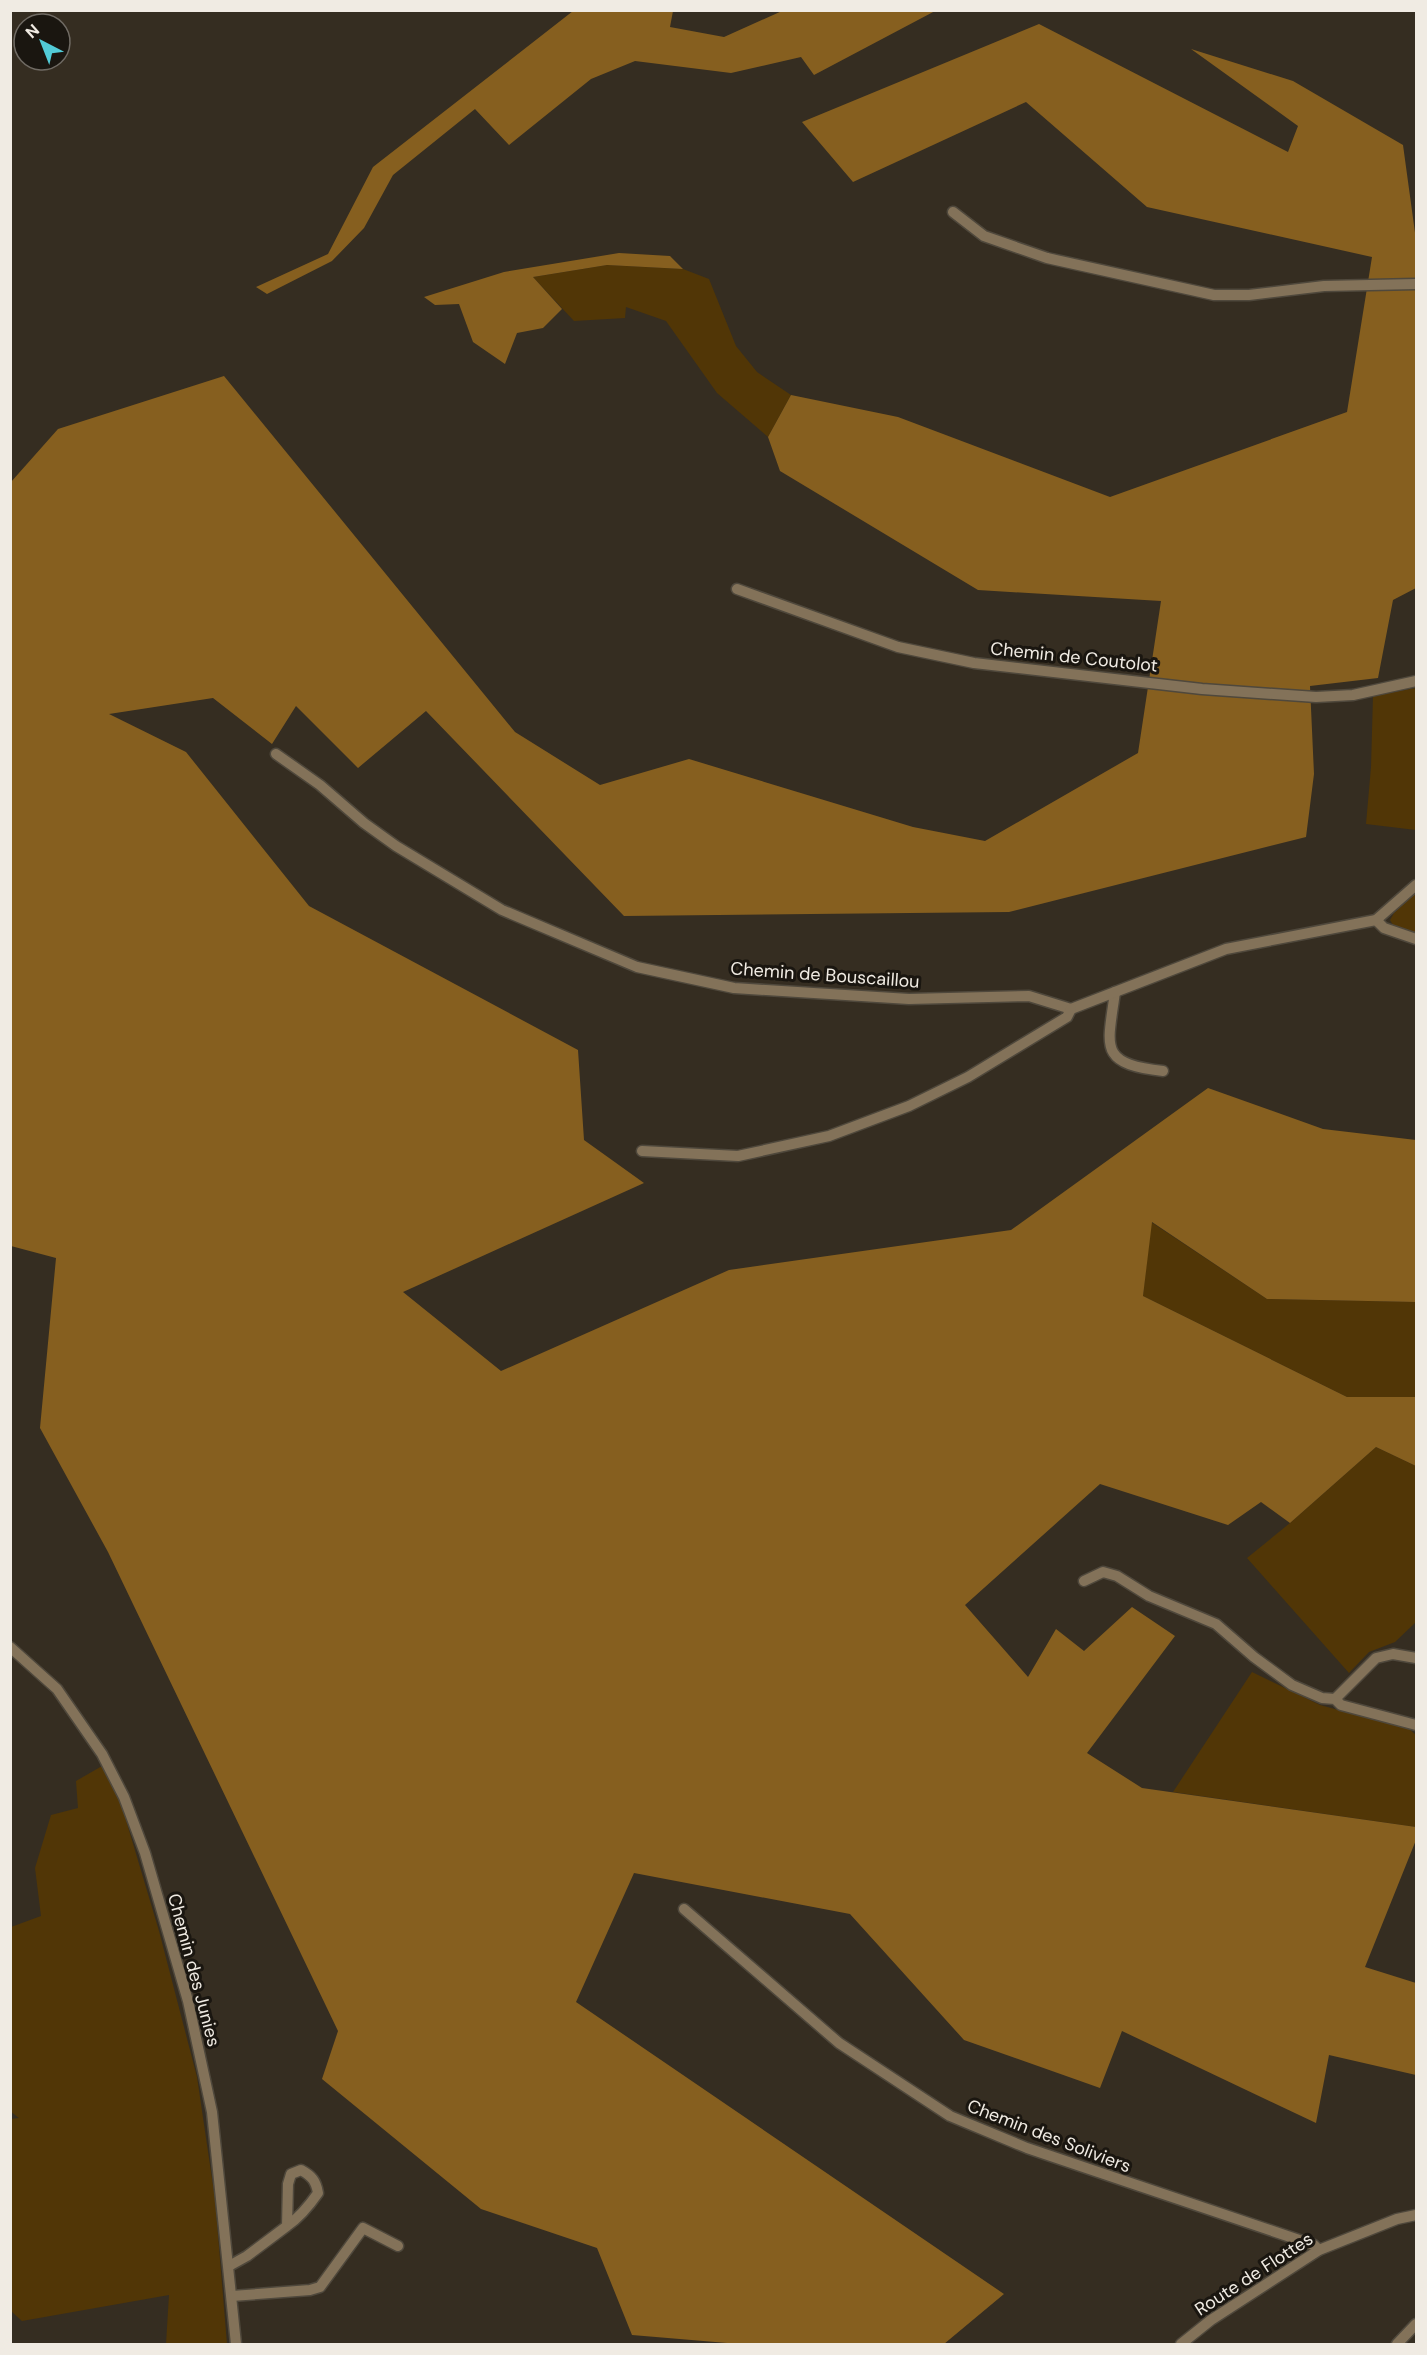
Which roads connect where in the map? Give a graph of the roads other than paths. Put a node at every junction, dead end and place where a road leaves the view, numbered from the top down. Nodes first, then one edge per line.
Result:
1 (953, 212) dead end
2 (1416, 284) edge
3 (737, 589) dead end
4 (1416, 681) edge
5 (276, 754) dead end
6 (1416, 885) edge
7 (1376, 920) junction
8 (1416, 939) edge
9 (1115, 992) junction
10 (1071, 1009) junction
11 (1163, 1071) dead end
12 (642, 1150) dead end
13 (1084, 1581) dead end
14 (10, 1647) edge
15 (1416, 1658) edge
16 (1335, 1699) junction
17 (1416, 1725) edge
18 (684, 1909) dead end
19 (1416, 2215) edge
20 (287, 2226) junction
21 (398, 2246) dead end
22 (1319, 2250) junction
23 (229, 2266) junction
24 (232, 2296) junction
25 (1416, 2324) edge
26 (236, 2344) edge
27 (1181, 2344) edge
28 (1397, 2344) edge

1 - 2 street
3 - 4 street, Chemin de Coutolot
5 - 10 street, Chemin de Bouscaillou
6 - 7 street
7 - 8 street
7 - 9 street
9 - 10 street
9 - 11 street
10 - 12 street
13 - 16 street
14 - 23 street, Chemin des Junies
15 - 16 street
16 - 17 street
18 - 22 street, Chemin des Soliviers
19 - 22 street, Route de Flottes
20 - 20 street
20 - 23 street
21 - 24 street
22 - 27 street, Route de Flottes
23 - 24 street, Chemin des Junies
24 - 26 street, Chemin des Junies
25 - 28 street

